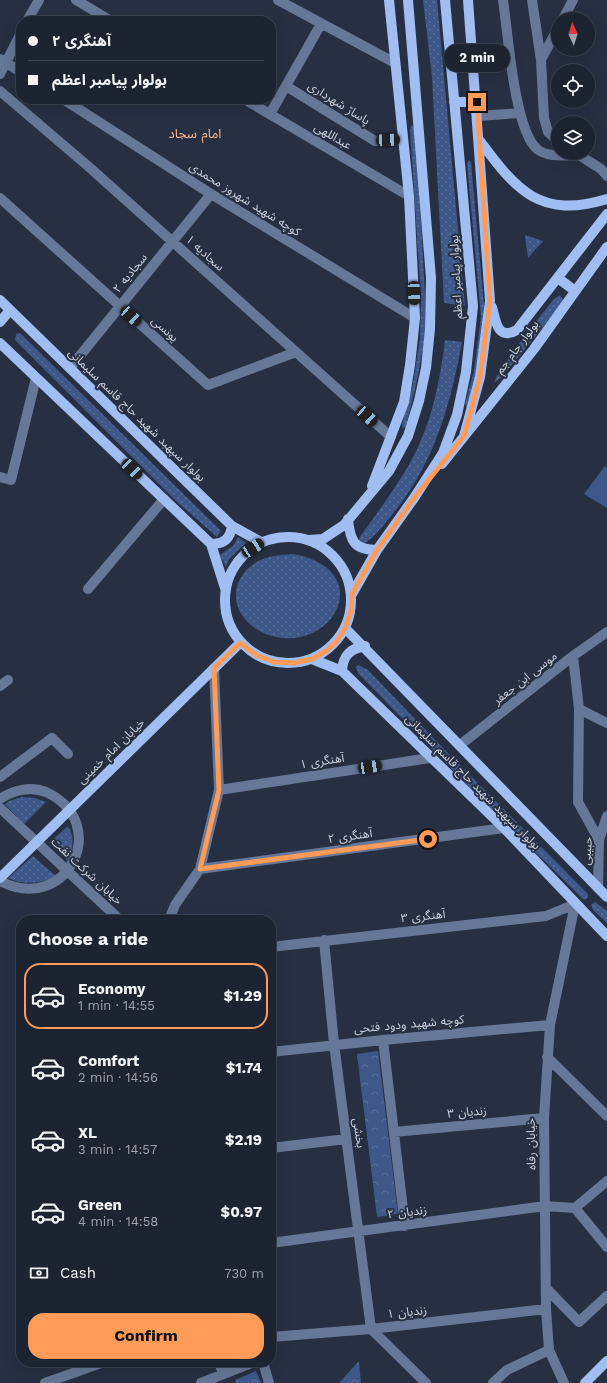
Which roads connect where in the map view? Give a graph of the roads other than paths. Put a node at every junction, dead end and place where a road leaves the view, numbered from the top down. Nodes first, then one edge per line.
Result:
1 (39, 0) edge
2 (76, 0) edge
3 (278, 0) edge
4 (389, 0) edge
5 (408, 0) edge
6 (445, 0) edge
7 (468, 0) edge
8 (503, 0) edge
9 (532, 0) edge
10 (573, 0) edge
11 (567, 12) edge
12 (31, 16) edge
13 (103, 16) edge
14 (321, 24) junction
15 (16, 40) edge
16 (551, 41) edge
17 (3, 60) edge
18 (541, 60) junction
19 (395, 63) junction
20 (16, 69) edge
21 (0, 74) edge
22 (286, 86) junction
23 (0, 91) edge
24 (454, 102) junction
25 (477, 102) junction
26 (71, 104) edge
27 (253, 104) edge
28 (276, 104) edge
29 (276, 104) edge
30 (519, 112) junction
31 (270, 114) junction
32 (478, 116) junction
33 (551, 135) edge
34 (402, 140) junction
35 (480, 141) junction
36 (551, 154) edge
37 (587, 160) edge
38 (607, 176) edge
39 (211, 194) junction
40 (409, 196) junction
41 (0, 198) edge
42 (607, 199) edge
43 (607, 214) edge
44 (172, 242) junction
45 (607, 247) edge
46 (558, 278) junction
47 (575, 291) junction
48 (0, 300) edge
49 (490, 301) junction
50 (120, 306) junction
51 (10, 310) junction
52 (414, 318) junction
53 (0, 322) edge
54 (0, 343) edge
55 (296, 352) junction
56 (70, 368) junction
57 (36, 378) junction
58 (464, 436) junction
59 (391, 437) junction
60 (0, 478) edge
61 (369, 495) junction
62 (414, 498) junction
63 (164, 500) junction
64 (348, 519) junction
65 (232, 526) junction
66 (309, 540) junction
67 (261, 542) junction
68 (211, 544) junction
69 (377, 550) junction
70 (225, 588) junction
71 (88, 589) dead end
72 (352, 594) junction
73 (345, 628) junction
74 (607, 632) edge
75 (240, 643) junction
76 (365, 646) junction
77 (573, 656) junction
78 (312, 659) junction
79 (214, 668) junction
80 (342, 671) junction
81 (579, 709) junction
82 (607, 722) edge
83 (460, 746) junction
84 (68, 754) dead end
85 (430, 758) junction
86 (2, 771) edge
87 (219, 790) junction
88 (0, 798) edge
89 (0, 808) edge
90 (70, 809) junction
91 (607, 816) edge
92 (504, 828) junction
93 (599, 840) junction
94 (37, 842) junction
95 (200, 869) junction
96 (68, 871) junction
97 (0, 879) edge
98 (598, 888) junction
99 (607, 897) edge
100 (574, 904) junction
101 (115, 915) edge
102 (171, 915) edge
103 (607, 936) edge
104 (324, 940) junction
105 (276, 945) edge
106 (550, 1024) junction
107 (382, 1040) junction
108 (334, 1044) junction
109 (276, 1051) edge
110 (547, 1057) junction
111 (607, 1116) edge
112 (544, 1118) junction
113 (394, 1132) junction
114 (346, 1139) junction
115 (276, 1147) edge
116 (607, 1181) edge
117 (545, 1206) junction
118 (574, 1208) junction
119 (405, 1226) junction
120 (359, 1231) junction
121 (276, 1242) edge
122 (607, 1247) edge
123 (546, 1288) junction
124 (607, 1296) edge
125 (546, 1310) junction
126 (371, 1329) junction
127 (276, 1337) edge
128 (549, 1350) junction
129 (607, 1361) edge
130 (90, 1367) edge
131 (221, 1367) edge
132 (241, 1367) edge
133 (264, 1367) edge
134 (223, 1374) junction
135 (45, 1383) edge
136 (201, 1383) edge
137 (269, 1383) edge
138 (426, 1383) edge
139 (493, 1383) edge
140 (564, 1383) edge
141 (585, 1383) edge

1 - 12 street
2 - 13 street
3 - 14 street
4 - 19 main road, بولوار پیامبر اعظم
5 - 61 main road, بولوار پیامبر اعظم
6 - 24 main road, بولوار پیامبر اعظم
7 - 25 main road
8 - 30 street
9 - 18 street
10 - 11 street
14 - 19 street
14 - 22 street
15 - 17 street
16 - 18 street
17 - 20 street
17 - 21 street
18 - 33 street
19 - 34 main road, بولوار پیامبر اعظم
22 - 28 street
22 - 34 street, پاساژ شهرداری
23 - 44 street, سجادیه ۱
24 - 25 main road
24 - 62 main road, بولوار پیامبر اعظم
25 - 32 main road
26 - 39 street, کوچه شهید شهروز محمدی
27 - 31 street, عبداللهی
29 - 31 street
30 - 32 street
30 - 36 street
31 - 40 street, عبداللهی
32 - 35 main road
34 - 40 main road, بولوار پیامبر اعظم
35 - 42 main road
35 - 49 main road
37 - 38 street
39 - 44 street, سجادیه ۲
39 - 52 street, کوچه شهید شهروز محمدی
40 - 52 main road, بولوار پیامبر اعظم
41 - 50 street, یونسی
43 - 46 main road, بولوار جام جم
44 - 50 street, سجادیه ۲
44 - 55 street, سجادیه ۱
45 - 47 main road, بولوار جام جم
46 - 47 main road
46 - 49 main road, بولوار جام جم
47 - 58 main road, بولوار جام جم
48 - 51 main road, بولوار سپهبد شهید حاج قاسم سلیمانی
49 - 58 main road
50 - 55 street, یونسی
50 - 56 street, سجادیه ۲
51 - 53 main road
51 - 56 main road, بولوار سپهبد شهید حاج قاسم سلیمانی
52 - 59 main road, بولوار پیامبر اعظم
54 - 57 main road
55 - 59 street, سجادیه ۱
56 - 65 main road, بولوار سپهبد شهید حاج قاسم سلیمانی
57 - 60 street
57 - 63 main road
58 - 62 main road, بولوار جام جم
59 - 61 main road, بولوار پیامبر اعظم
61 - 64 main road, بولوار پیامبر اعظم
62 - 69 main road, بولوار پیامبر اعظم
63 - 68 main road
63 - 71 street
64 - 66 main road, بولوار پیامبر اعظم
64 - 69 main road
65 - 67 main road, بولوار سپهبد شهید حاج قاسم سلیمانی
65 - 68 main road
66 - 67 main road
66 - 72 main road
67 - 70 main road
68 - 70 main road
69 - 72 main road, بولوار پیامبر اعظم
70 - 75 main road
72 - 73 main road
73 - 76 main road, بولوار سپهبد شهید حاج قاسم سلیمانی
73 - 78 main road
74 - 77 street, موسی ابن جعفر
75 - 78 main road
75 - 79 main road, خیابان امام خمینی
76 - 80 main road
76 - 83 main road, بولوار سپهبد شهید حاج قاسم سلیمانی
77 - 81 street
77 - 83 street, موسی ابن جعفر
78 - 80 main road, بولوار سپهبد شهید حاج قاسم سلیمانی
79 - 87 street
79 - 90 main road, خیابان امام خمینی
80 - 85 main road, بولوار سپهبد شهید حاج قاسم سلیمانی
81 - 82 street
81 - 93 street
83 - 98 main road, بولوار سپهبد شهید حاج قاسم سلیمانی
84 - 86 street
85 - 87 street, آهنگری ۱
85 - 92 main road, بولوار سپهبد شهید حاج قاسم سلیمانی
87 - 95 street
88 - 90 street
89 - 94 street, خیابان شرکت نفت
90 - 94 main road, خیابان امام خمینی
90 - 96 street
91 - 93 street, حبیبی
92 - 95 street, آهنگری ۲
92 - 100 main road, بولوار سپهبد شهید حاج قاسم سلیمانی
93 - 98 street, حبیبی
94 - 96 street, خیابان شرکت نفت
94 - 97 main road, خیابان امام خمینی
95 - 102 street
96 - 97 street
96 - 101 street, خیابان شرکت نفت
98 - 99 main road, بولوار سپهبد شهید حاج قاسم سلیمانی
100 - 103 main road, بولوار سپهبد شهید حاج قاسم سلیمانی
100 - 104 street, آهنگری ۳
100 - 106 street, خیابان رفاه
104 - 105 street, آهنگری ۳
104 - 108 street, بخشی
106 - 107 street, کوچه شهید ودود فتحی
106 - 110 street, خیابان رفاه
107 - 108 street, کوچه شهید ودود فتحی
107 - 113 street
108 - 109 street, کوچه شهید ودود فتحی
108 - 114 street, بخشی
110 - 111 street
110 - 112 street, خیابان رفاه
112 - 113 street, زندیان ۳
112 - 117 street, خیابان رفاه
113 - 119 street
114 - 115 street
114 - 120 street, بخشی
116 - 118 street
117 - 118 street, زندیان ۲
117 - 119 street, زندیان ۲
117 - 123 street, خیابان رفاه
118 - 122 street
119 - 120 street, زندیان ۲
120 - 121 street, زندیان ۲
120 - 126 street, بخشی
123 - 124 street
123 - 125 street, خیابان رفاه
125 - 126 street, زندیان ۱
125 - 128 street, خیابان رفاه
126 - 127 street, زندیان ۱
126 - 138 street
128 - 139 street
128 - 140 street, خیابان رفاه
129 - 141 main road
130 - 135 street
131 - 134 street
132 - 134 street
133 - 137 street
134 - 136 street

